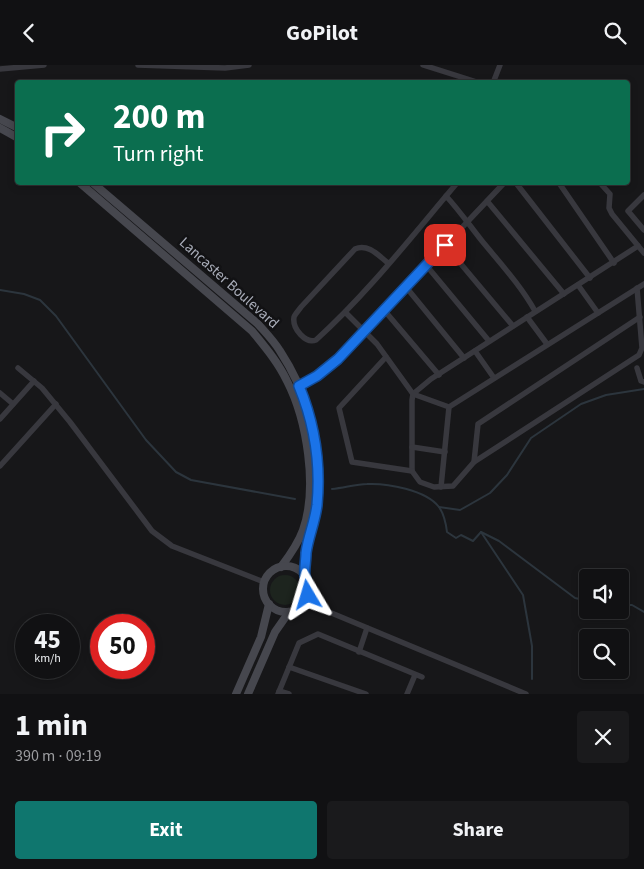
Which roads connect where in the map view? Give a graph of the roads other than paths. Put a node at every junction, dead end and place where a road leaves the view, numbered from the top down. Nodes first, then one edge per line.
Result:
1 (44, 65) edge
2 (138, 65) edge
3 (249, 65) edge
4 (423, 65) edge
5 (500, 65) edge
6 (0, 69) edge
7 (470, 80) edge
8 (494, 80) edge
9 (0, 119) edge
10 (15, 126) edge
11 (0, 129) edge
12 (15, 136) edge
13 (82, 185) edge
14 (95, 185) edge
15 (455, 185) edge
16 (502, 185) edge
17 (518, 185) edge
18 (560, 185) edge
19 (602, 185) edge
20 (446, 195) junction
21 (644, 195) edge
22 (487, 201) junction
23 (467, 222) junction
24 (644, 230) edge
25 (445, 245) junction
26 (638, 246) junction
27 (644, 253) edge
28 (388, 263) junction
29 (614, 263) junction
30 (426, 265) junction
31 (590, 277) junction
32 (644, 284) edge
33 (578, 285) junction
34 (406, 287) junction
35 (637, 288) junction
36 (564, 294) junction
37 (384, 310) junction
38 (535, 311) junction
39 (346, 313) junction
40 (598, 313) junction
41 (527, 317) junction
42 (640, 317) junction
43 (513, 326) junction
44 (364, 331) junction
45 (489, 341) junction
46 (547, 345) junction
47 (475, 351) junction
48 (386, 357) junction
49 (464, 358) junction
50 (637, 367) dead end
51 (18, 368) dead end
52 (439, 375) junction
53 (494, 378) junction
54 (34, 381) junction
55 (644, 382) edge
56 (299, 386) junction
57 (290, 388) junction
58 (0, 393) edge
59 (414, 394) junction
60 (56, 404) junction
61 (13, 405) junction
62 (449, 407) junction
63 (0, 419) edge
64 (412, 447) junction
65 (444, 452) junction
66 (474, 462) junction
67 (0, 466) edge
68 (412, 471) junction
69 (441, 487) junction
70 (282, 567) junction
71 (305, 576) junction
72 (264, 582) junction
73 (305, 602) junction
74 (269, 604) junction
75 (288, 612) junction
76 (367, 628) junction
77 (360, 652) junction
78 (289, 667) junction
79 (415, 675) junction
80 (422, 677) dead end
81 (278, 692) edge
82 (236, 694) edge
83 (248, 694) edge
84 (289, 694) edge
85 (366, 694) edge
86 (407, 694) edge
87 (526, 694) edge

1 - 6 street
2 - 3 street
4 - 7 street
5 - 8 street
9 - 10 main road
11 - 12 main road
13 - 57 main road, Lancaster Boulevard
14 - 56 main road, Lancaster Boulevard
15 - 20 street
16 - 22 street
17 - 31 street
18 - 29 street
19 - 26 street
20 - 23 street
20 - 28 street
21 - 24 street
22 - 23 street
22 - 36 street
23 - 25 street
23 - 38 street
25 - 30 street
25 - 43 street
26 - 27 street
26 - 29 street
28 - 39 street
28 - 39 street
29 - 31 street
30 - 34 street
30 - 45 street
31 - 33 street
32 - 35 street
33 - 36 street
33 - 40 street
34 - 37 street
34 - 49 street
35 - 40 street
35 - 42 street
36 - 38 street
37 - 44 street
37 - 52 street
38 - 41 street
39 - 44 street
40 - 46 street
41 - 43 street
41 - 46 street
42 - 66 street
42 - 66 street
43 - 45 street
44 - 48 street
44 - 56 street
45 - 47 street
46 - 53 street
47 - 49 street
47 - 53 street
48 - 59 street
48 - 68 street
49 - 52 street
50 - 55 street
51 - 54 street
52 - 59 street
53 - 62 street
54 - 60 street
54 - 61 street
56 - 57 street
56 - 71 main road, Lancaster Boulevard
57 - 70 main road, Lancaster Boulevard
58 - 61 street
59 - 62 street
59 - 64 street
60 - 67 street
60 - 72 street
61 - 63 street
62 - 65 street
64 - 65 street
64 - 68 street
65 - 69 street
66 - 69 street
68 - 69 street
70 - 71 main road
70 - 72 main road
71 - 73 main road
72 - 74 main road
73 - 75 main road
73 - 76 street
74 - 75 main road
74 - 82 main road
75 - 83 main road
76 - 77 street
76 - 87 street
77 - 78 street
77 - 79 street
78 - 81 street
78 - 85 street
79 - 80 street
79 - 86 street
81 - 84 street

